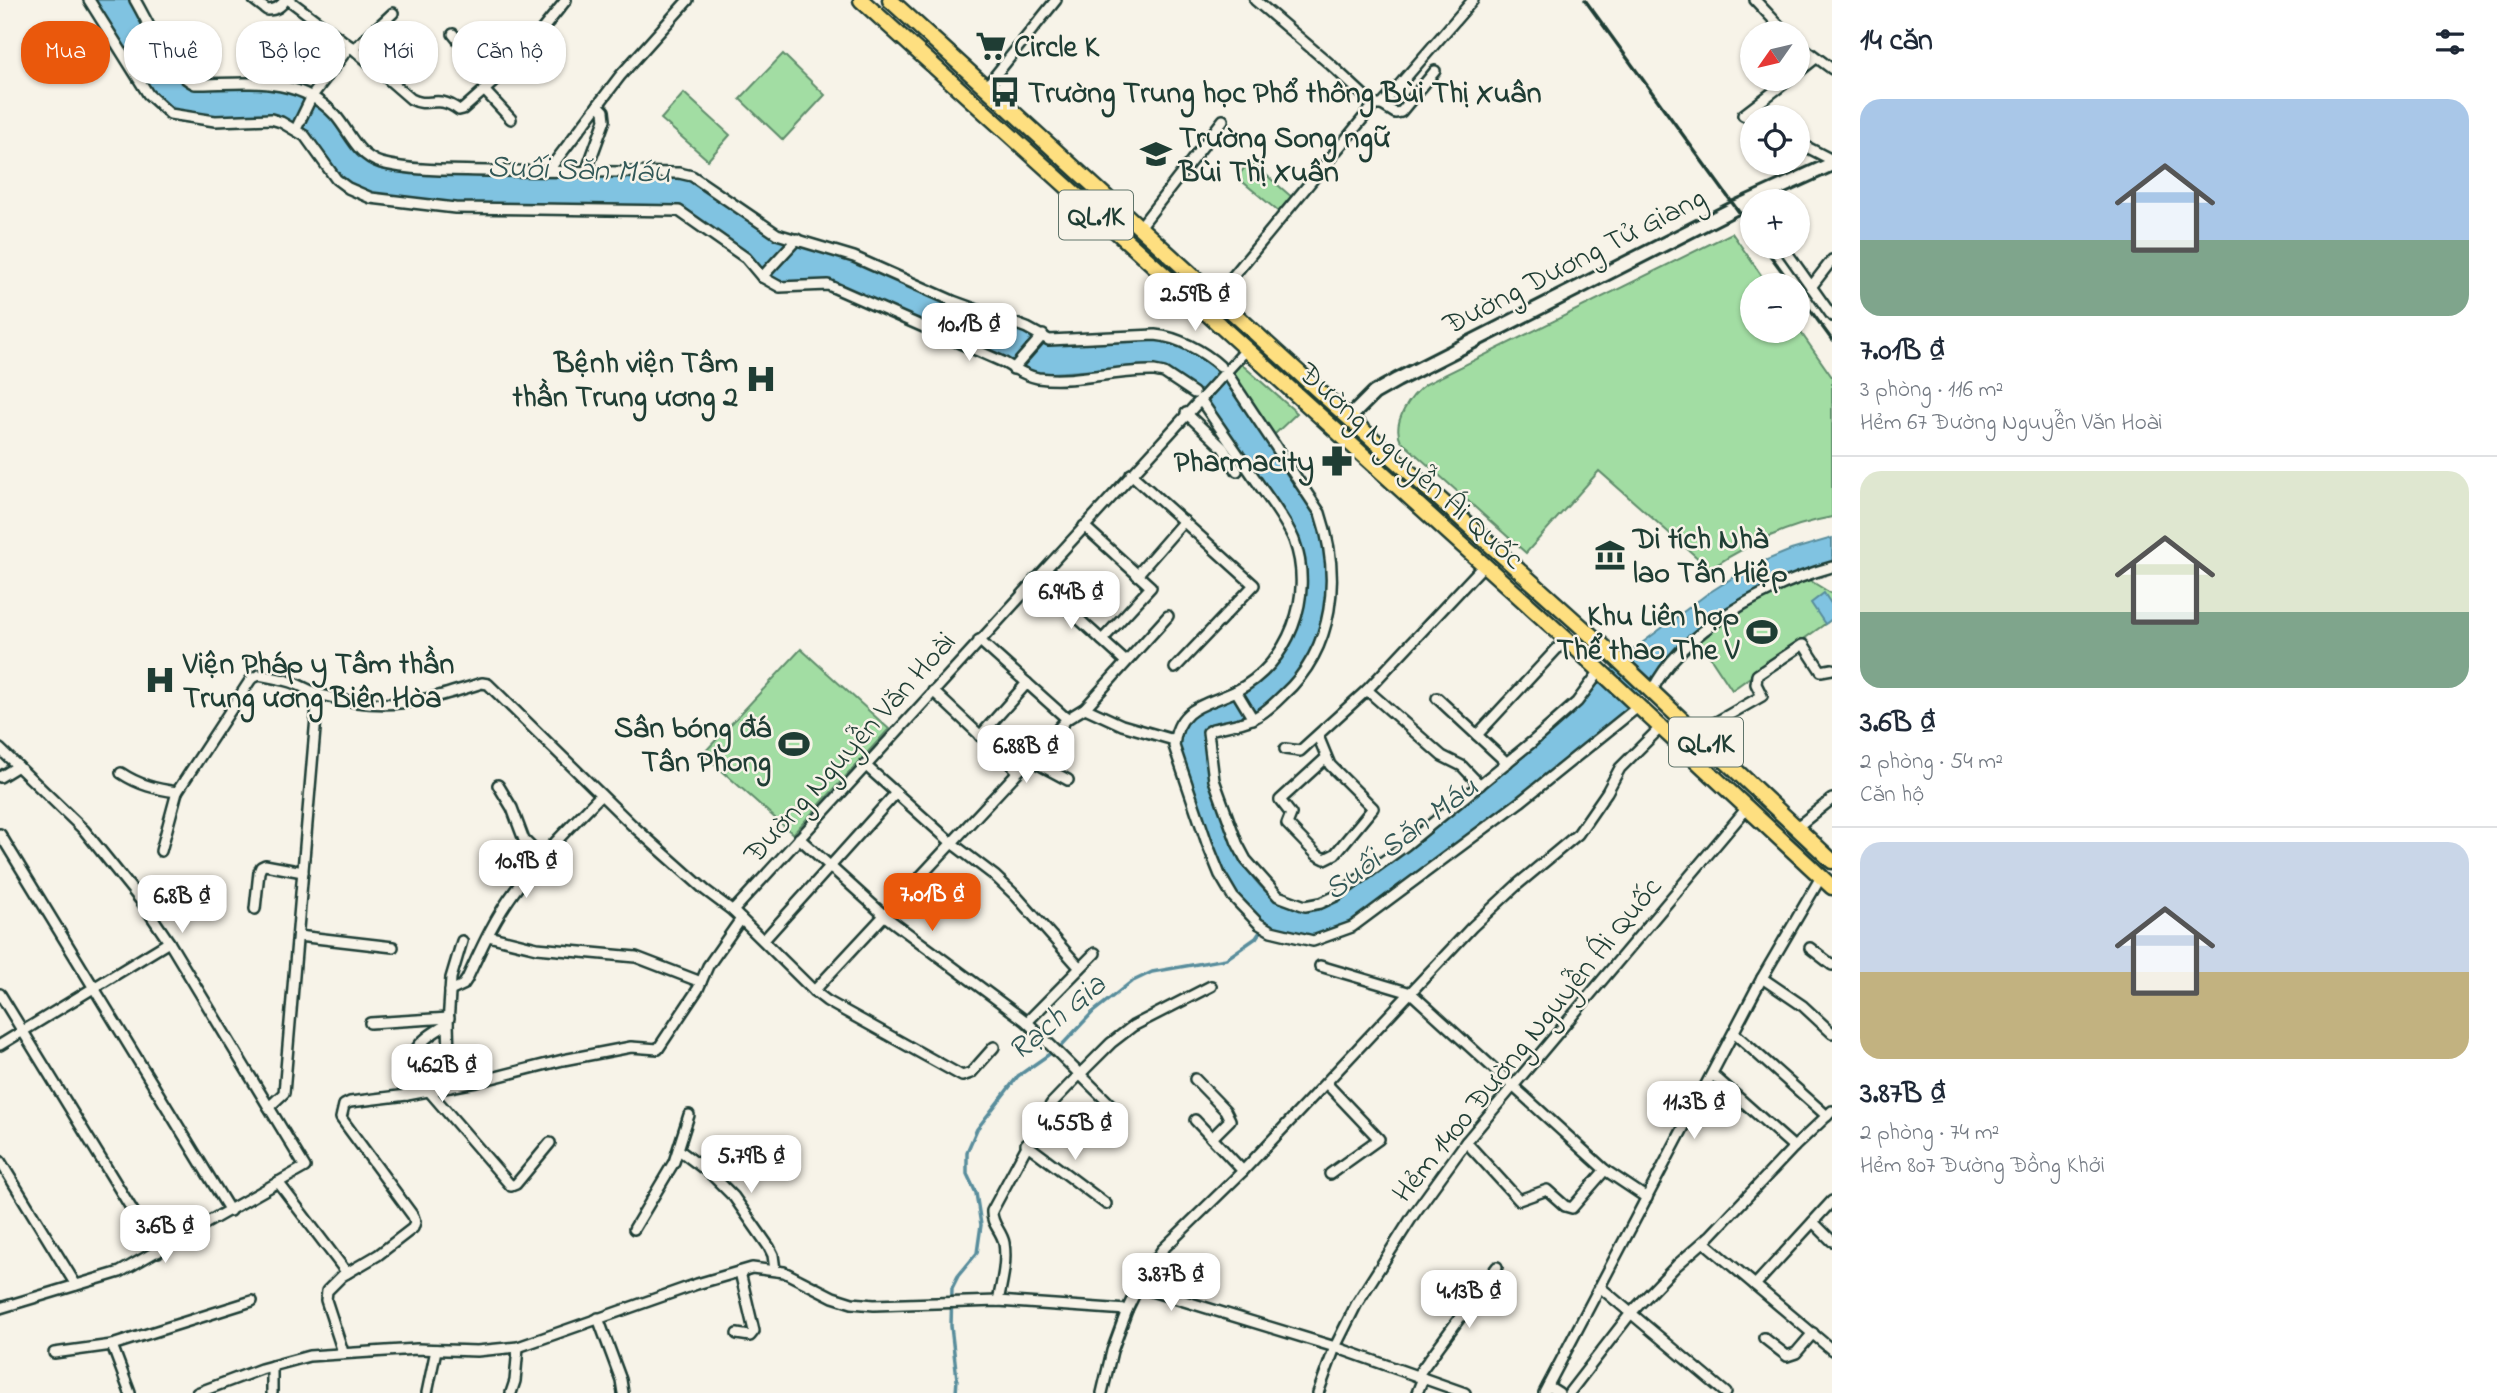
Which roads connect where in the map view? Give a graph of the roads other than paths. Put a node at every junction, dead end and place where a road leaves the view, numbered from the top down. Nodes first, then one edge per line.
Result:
1 (89, 0) edge
2 (135, 0) edge
3 (254, 0) edge
4 (287, 0) edge
5 (566, 0) edge
6 (688, 0) edge
7 (861, 0) edge
8 (1056, 0) edge
9 (1473, 0) edge
10 (1755, 0) edge
11 (1262, 2) edge
12 (898, 3) edge
13 (393, 13) dead end
14 (549, 21) edge
15 (1775, 21) edge
16 (886, 23) junction
17 (352, 47) junction
18 (1810, 53) edge
19 (1816, 58) junction
20 (1810, 63) edge
21 (1832, 69) edge
22 (1435, 71) dead end
23 (491, 84) edge
24 (986, 87) junction
25 (484, 90) junction
26 (1774, 91) edge
27 (312, 96) junction
28 (598, 104) junction
29 (1378, 105) junction
30 (1756, 105) edge
31 (511, 119) dead end
32 (1223, 120) dead end
33 (296, 129) junction
34 (1810, 149) edge
35 (1832, 162) edge
36 (548, 171) junction
37 (586, 172) junction
38 (1779, 189) edge
39 (1740, 209) edge
40 (1140, 227) junction
41 (797, 239) junction
42 (1791, 259) edge
43 (1832, 260) edge
44 (762, 278) junction
45 (1811, 287) junction
46 (1216, 297) junction
47 (1832, 316) edge
48 (1043, 335) junction
49 (1246, 350) junction
50 (1013, 369) junction
51 (1223, 369) junction
52 (1197, 396) junction
53 (1186, 414) junction
54 (1349, 418) junction
55 (1338, 432) junction
56 (1237, 471) dead end
57 (1131, 474) junction
58 (1184, 521) junction
59 (1084, 526) junction
60 (1484, 565) junction
61 (1832, 567) edge
62 (1137, 575) junction
63 (1035, 579) junction
64 (1168, 616) dead end
65 (1566, 639) junction
66 (979, 640) junction
67 (1102, 640) junction
68 (1126, 662) junction
69 (1175, 668) dead end
70 (1832, 669) edge
71 (1600, 671) junction
72 (1027, 683) junction
73 (1367, 690) junction
74 (933, 691) junction
75 (1236, 691) junction
76 (1652, 691) junction
77 (318, 695) junction
78 (1437, 698) dead end
79 (1639, 706) junction
80 (1085, 708) junction
81 (1067, 719) junction
82 (1253, 719) junction
83 (1661, 727) junction
84 (1697, 733) junction
85 (1477, 735) junction
86 (980, 736) junction
87 (1318, 736) junction
88 (1174, 740) junction
89 (0, 749) edge
90 (1285, 749) dead end
91 (1326, 758) junction
92 (1030, 759) junction
93 (1507, 763) junction
94 (865, 765) junction
95 (18, 766) junction
96 (1018, 771) junction
97 (121, 773) dead end
98 (0, 776) edge
99 (1068, 780) dead end
100 (498, 785) dead end
101 (1480, 785) junction
102 (177, 792) junction
103 (896, 793) junction
104 (1761, 793) junction
105 (601, 795) junction
106 (1832, 799) edge
107 (1747, 808) junction
108 (1797, 828) junction
109 (0, 834) edge
110 (799, 838) junction
111 (953, 844) junction
112 (162, 851) dead end
113 (542, 858) junction
114 (1832, 860) edge
115 (830, 867) junction
116 (303, 872) junction
117 (1821, 877) junction
118 (1832, 887) edge
119 (255, 909) dead end
120 (733, 911) junction
121 (885, 916) junction
122 (741, 919) junction
123 (298, 936) junction
124 (488, 936) junction
125 (462, 940) dead end
126 (764, 940) junction
127 (169, 942) junction
128 (393, 947) dead end
129 (1810, 948) dead end
130 (1095, 953) dead end
131 (1832, 964) edge
132 (1320, 966) dead end
133 (1080, 968) junction
134 (1762, 978) junction
135 (701, 982) junction
136 (1211, 986) dead end
137 (94, 988) junction
138 (450, 991) junction
139 (814, 991) junction
140 (1411, 993) junction
141 (0, 994) edge
142 (449, 1021) junction
143 (1027, 1022) junction
144 (370, 1023) dead end
145 (23, 1031) junction
146 (1734, 1033) junction
147 (1832, 1033) edge
148 (0, 1045) edge
149 (994, 1047) dead end
150 (1080, 1074) junction
151 (1713, 1075) junction
152 (1195, 1079) dead end
153 (1326, 1083) junction
154 (1513, 1086) junction
155 (450, 1087) junction
156 (429, 1091) junction
157 (407, 1095) junction
158 (269, 1107) junction
159 (1117, 1111) dead end
160 (1830, 1113) edge
161 (690, 1115) dead end
162 (1195, 1120) dead end
163 (1212, 1138) junction
164 (1466, 1142) junction
165 (550, 1143) dead end
166 (1027, 1144) junction
167 (1794, 1147) junction
168 (679, 1150) junction
169 (0, 1161) edge
170 (1605, 1170) junction
171 (1242, 1171) junction
172 (1330, 1174) dead end
173 (278, 1182) junction
174 (1647, 1198) junction
175 (1832, 1201) edge
176 (1106, 1203) dead end
177 (230, 1210) junction
178 (1813, 1222) junction
179 (634, 1229) dead end
180 (1832, 1241) edge
181 (1704, 1242) junction
182 (158, 1252) junction
183 (1497, 1267) dead end
184 (775, 1269) junction
185 (740, 1272) junction
186 (347, 1273) junction
187 (76, 1285) junction
188 (1755, 1285) junction
189 (1138, 1287) junction
190 (1601, 1288) junction
191 (252, 1301) dead end
192 (998, 1301) junction
193 (0, 1308) edge
194 (1127, 1310) junction
195 (1631, 1313) junction
196 (598, 1318) junction
197 (1813, 1333) junction
198 (737, 1334) dead end
199 (1764, 1338) dead end
200 (113, 1345) junction
201 (518, 1347) junction
202 (1335, 1347) junction
203 (436, 1350) junction
204 (1832, 1350) edge
205 (343, 1352) junction
206 (54, 1353) dead end
207 (272, 1366) junction
208 (1420, 1377) junction
209 (1546, 1389) edge
210 (130, 1393) edge
211 (197, 1393) edge
212 (272, 1393) edge
213 (427, 1393) edge
214 (511, 1393) edge
215 (623, 1393) edge
216 (1102, 1393) edge
217 (1318, 1393) edge
218 (1416, 1393) edge
219 (1465, 1393) edge
220 (1559, 1393) edge
221 (1569, 1393) edge
222 (1726, 1393) edge

1 - 33 street
2 - 27 street
3 - 4 street
4 - 17 street
5 - 14 street
6 - 28 street
7 - 16 main road, Đường Nguyễn Ái Quốc / QL.1K
8 - 24 street
9 - 29 street
10 - 15 street
11 - 29 street
12 - 16 main road
12 - 24 main road, Đường Nguyễn Ái Quốc / QL.1K
13 - 17 street
16 - 49 main road, Đường Nguyễn Ái Quốc / QL.1K
17 - 25 street
17 - 27 street
18 - 19 street
19 - 20 street
19 - 21 street
22 - 29 street
23 - 25 street
24 - 40 main road, Đường Nguyễn Ái Quốc / QL.1K
25 - 31 street
26 - 30 street
27 - 33 street
27 - 36 street
28 - 36 street
28 - 37 street
29 - 46 street
32 - 40 street
33 - 44 street
34 - 35 street
35 - 38 main road, Đường Dương Tử Giang
36 - 37 street
37 - 41 street
39 - 54 main road, Đường Dương Tử Giang
40 - 46 main road, Đường Nguyễn Ái Quốc / QL.1K
41 - 44 street
41 - 48 street
42 - 45 street
43 - 45 street
44 - 50 street
45 - 47 street
46 - 54 main road, Đường Nguyễn Ái Quốc / QL.1K
48 - 50 street
48 - 51 street
49 - 51 street
49 - 55 main road, Đường Nguyễn Ái Quốc / QL.1K
50 - 52 street
51 - 52 street, Đường Nguyễn Văn Hoài
51 - 82 street
52 - 53 street, Đường Nguyễn Văn Hoài
52 - 75 street
53 - 56 street
53 - 57 street, Đường Nguyễn Văn Hoài
54 - 55 main road
54 - 76 main road, Đường Nguyễn Ái Quốc / QL.1K
55 - 60 main road, Đường Nguyễn Ái Quốc / QL.1K
57 - 58 street
57 - 59 street, Đường Nguyễn Văn Hoài
58 - 62 street
58 - 69 street
59 - 62 street
59 - 63 street, Đường Nguyễn Văn Hoài
60 - 65 main road, Đường Nguyễn Ái Quốc / QL.1K
60 - 73 street
61 - 76 street
62 - 67 street
63 - 66 street, Đường Nguyễn Văn Hoài
63 - 67 street
64 - 68 street
65 - 71 main road, Đường Nguyễn Ái Quốc / QL.1K
65 - 85 street
66 - 72 street
66 - 74 street, Đường Nguyễn Văn Hoài
67 - 68 street
68 - 80 street
70 - 84 street
71 - 79 main road, Đường Nguyễn Ái Quốc / QL.1K
71 - 93 street
72 - 81 street
72 - 86 street
73 - 87 street
73 - 101 street
74 - 86 street
74 - 94 street, Đường Nguyễn Văn Hoài
75 - 82 street
75 - 88 street
76 - 84 main road, Đường Nguyễn Ái Quốc / QL.1K
77 - 102 street
77 - 105 street
77 - 116 street
78 - 85 street
79 - 83 main road, Đường Nguyễn Ái Quốc / QL.1K
79 - 88 street
80 - 81 street
80 - 88 street
81 - 92 street
82 - 101 street
83 - 107 main road, Đường Nguyễn Ái Quốc / QL.1K
83 - 140 street
84 - 104 main road, Đường Nguyễn Ái Quốc / QL.1K
85 - 93 street
86 - 96 street
87 - 90 street
87 - 91 street
89 - 95 street
91 - 91 street
92 - 96 street
92 - 99 street
93 - 101 street
94 - 103 street
94 - 110 street, Đường Nguyễn Văn Hoài
95 - 98 street
95 - 127 street
96 - 111 street
97 - 102 street
100 - 113 street
102 - 112 street
103 - 111 street
103 - 115 street
104 - 107 main road
104 - 108 main road, Đường Nguyễn Ái Quốc / QL.1K
105 - 113 street
105 - 120 street
106 - 108 street
107 - 117 main road, Đường Nguyễn Ái Quốc / QL.1K
107 - 154 street, Hẻm 1400 Đường Nguyễn Ái Quốc
108 - 114 main road, Đường Nguyễn Ái Quốc / QL.1K
109 - 137 street
110 - 115 street
110 - 120 street, Đường Nguyễn Văn Hoài
111 - 121 street
111 - 133 street
113 - 124 street
115 - 121 street
115 - 126 street
116 - 119 street
116 - 123 street
117 - 118 main road, Đường Nguyễn Ái Quốc / QL.1K
117 - 134 street
120 - 122 street
121 - 139 street
121 - 143 street
122 - 126 street
122 - 135 street
123 - 128 street
123 - 158 street
124 - 135 street
124 - 138 street
125 - 138 street
126 - 139 street
127 - 137 street
127 - 158 street
129 - 131 street
130 - 133 street
132 - 140 street
133 - 143 street
134 - 146 street
134 - 147 street
135 - 155 street
136 - 150 street
137 - 145 street
137 - 177 street
138 - 142 street
139 - 149 street
140 - 153 street
140 - 154 street
141 - 145 street
142 - 144 street
142 - 155 street
142 - 157 street
143 - 150 street
145 - 148 street
145 - 182 street
146 - 151 street
146 - 160 street
150 - 159 street
150 - 166 street
151 - 167 street
151 - 174 street
152 - 163 street
153 - 171 street
153 - 172 street
154 - 164 street, Hẻm 1400 Đường Nguyễn Ái Quốc
154 - 170 street
155 - 156 street
156 - 157 street
156 - 165 street
157 - 186 street
158 - 173 street
160 - 167 street
161 - 168 street
162 - 163 street
163 - 171 street
164 - 170 street
164 - 202 street, Hẻm 1400 Đường Nguyễn Ái Quốc
166 - 176 street
166 - 192 street
167 - 181 street
168 - 179 street
168 - 184 street
169 - 187 street
170 - 174 street
171 - 189 street
173 - 177 street
173 - 186 street
174 - 190 street
175 - 178 street
177 - 182 street
178 - 180 street
178 - 188 street
181 - 188 street
181 - 195 street
182 - 187 street
183 - 208 street
184 - 185 street
184 - 192 street
185 - 196 street
185 - 198 street
186 - 205 street
187 - 193 street
188 - 197 street
189 - 194 street
189 - 202 street
190 - 195 street
190 - 209 street
191 - 200 street
192 - 194 street
194 - 216 street
195 - 221 street
195 - 222 street
196 - 201 street
196 - 215 street
197 - 199 street
197 - 204 street
200 - 206 street
200 - 210 street
201 - 203 street
201 - 214 street
202 - 208 street
202 - 217 street, Hẻm 1400 Đường Nguyễn Ái Quốc
203 - 205 street
203 - 213 street
205 - 207 street
207 - 211 street
207 - 212 street
208 - 218 street
208 - 219 street
209 - 220 street

